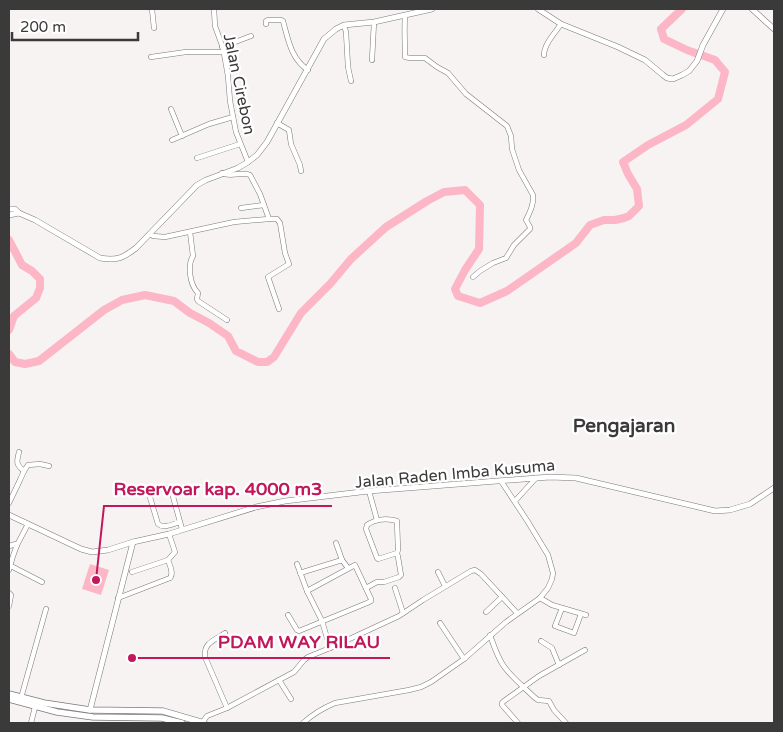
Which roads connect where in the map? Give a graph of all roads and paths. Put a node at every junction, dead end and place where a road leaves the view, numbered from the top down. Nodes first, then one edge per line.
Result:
1 (152, 9) edge
2 (214, 9) edge
3 (432, 9) edge
4 (538, 9) edge
5 (723, 9) edge
6 (752, 9) edge
7 (405, 16) junction
8 (374, 22) junction
9 (266, 24) dead end
10 (561, 24) junction
11 (344, 26) junction
12 (154, 28) dead end
13 (774, 29) edge
14 (251, 36) dead end
15 (223, 49) junction
16 (544, 55) dead end
17 (151, 57) dead end
18 (372, 60) dead end
19 (308, 70) junction
20 (351, 82) dead end
21 (170, 109) dead end
22 (233, 117) junction
23 (277, 123) junction
24 (182, 136) junction
25 (172, 140) dead end
26 (240, 144) junction
27 (197, 158) dead end
28 (248, 162) junction
29 (301, 172) dead end
30 (222, 173) junction
31 (264, 205) junction
32 (241, 208) dead end
33 (9, 209) edge
34 (19, 213) junction
35 (9, 215) edge
36 (269, 219) junction
37 (190, 232) junction
38 (150, 234) junction
39 (473, 277) dead end
40 (279, 309) dead end
41 (227, 320) dead end
42 (20, 452) dead end
43 (49, 466) dead end
44 (24, 470) junction
45 (536, 478) junction
46 (501, 481) junction
47 (774, 488) edge
48 (369, 491) junction
49 (515, 501) junction
50 (9, 503) edge
51 (9, 516) edge
52 (377, 520) junction
53 (180, 522) junction
54 (28, 524) junction
55 (182, 529) junction
56 (169, 534) junction
57 (133, 542) junction
58 (336, 543) dead end
59 (17, 545) junction
60 (9, 546) edge
61 (115, 548) junction
62 (396, 552) junction
63 (11, 555) edge
64 (129, 555) junction
65 (168, 560) junction
66 (342, 560) junction
67 (297, 564) dead end
68 (10, 568) edge
69 (348, 568) junction
70 (132, 572) dead end
71 (438, 572) dead end
72 (300, 573) junction
73 (42, 582) dead end
74 (445, 586) junction
75 (366, 588) junction
76 (395, 588) dead end
77 (307, 591) junction
78 (9, 593) edge
79 (502, 597) junction
80 (118, 598) junction
81 (540, 598) junction
82 (9, 606) edge
83 (562, 608) junction
84 (46, 610) dead end
85 (486, 612) dead end
86 (403, 613) junction
87 (517, 613) junction
88 (288, 615) dead end
89 (322, 621) junction
90 (440, 623) dead end
91 (225, 633) dead end
92 (490, 636) junction
93 (541, 641) dead end
94 (330, 648) junction
95 (585, 650) dead end
96 (464, 659) junction
97 (559, 665) junction
98 (280, 680) junction
99 (523, 687) junction
100 (9, 694) edge
101 (20, 698) junction
102 (291, 699) dead end
103 (9, 700) edge
104 (43, 706) junction
105 (35, 707) junction
106 (227, 708) junction
107 (90, 710) junction
108 (109, 711) junction
109 (109, 718) junction
110 (32, 723) edge
111 (180, 723) edge
112 (203, 723) edge
113 (303, 723) edge
114 (518, 723) edge
115 (566, 723) edge

1 - 12 street
2 - 15 street, Jalan Cirebon
3 - 7 street
4 - 10 street
5 - 10 street
6 - 13 street
7 - 8 street
7 - 39 street
8 - 11 street
8 - 18 street
9 - 19 street
10 - 16 street
11 - 19 street
11 - 20 street
14 - 15 street
15 - 17 street
15 - 22 street, Jalan Cirebon
19 - 23 street
21 - 24 street
22 - 24 street
22 - 26 street, Jalan Cirebon
23 - 28 street
23 - 29 street
24 - 25 street
26 - 27 street
26 - 28 street, Jalan Cirebon
28 - 30 street
30 - 31 street
30 - 38 street
31 - 32 street
31 - 36 street
33 - 34 street
34 - 35 street
34 - 38 street
36 - 37 street
36 - 40 street
37 - 38 street
37 - 41 street
42 - 44 street
43 - 44 street
44 - 50 street
45 - 46 street, Jalan Raden Imba Kusuma
45 - 47 street, Jalan Raden Imba Kusuma
45 - 49 street
46 - 48 street, Jalan Raden Imba Kusuma
46 - 49 street
48 - 52 street
48 - 55 street, Jalan Raden Imba Kusuma
49 - 81 street
51 - 54 street, Jalan Raden Imba Kusuma
52 - 62 street
52 - 62 street
53 - 53 street
53 - 55 street
54 - 59 street
54 - 61 street, Jalan Raden Imba Kusuma
55 - 56 street, Jalan Raden Imba Kusuma
56 - 57 street, Jalan Raden Imba Kusuma
56 - 65 street
57 - 61 street, Jalan Raden Imba Kusuma
57 - 64 street
58 - 66 street
59 - 60 street
59 - 63 street
61 - 64 street
62 - 75 street
63 - 68 street
64 - 80 street
65 - 70 street
65 - 80 street
66 - 69 street
66 - 72 street
67 - 72 street
68 - 73 street
69 - 75 street
69 - 77 street
71 - 74 street
72 - 77 street
74 - 79 street
74 - 86 street
75 - 89 street
76 - 86 street
77 - 89 street
78 - 82 street
79 - 85 street
79 - 87 street
80 - 107 street
81 - 83 street
81 - 87 street
83 - 83 street
84 - 101 street
86 - 94 street
87 - 92 street
88 - 89 street
89 - 94 street
90 - 96 street
91 - 106 street
92 - 96 street
92 - 99 street
93 - 97 street
94 - 98 street
95 - 97 street
96 - 113 street
97 - 99 street
98 - 102 street
98 - 106 street
99 - 114 street
99 - 115 street
100 - 101 main road
101 - 104 main road
103 - 105 main road
104 - 105 main road
104 - 107 main road
104 - 109 main road
105 - 110 street
106 - 112 street
107 - 108 main road
108 - 109 main road
108 - 112 main road
109 - 111 main road

